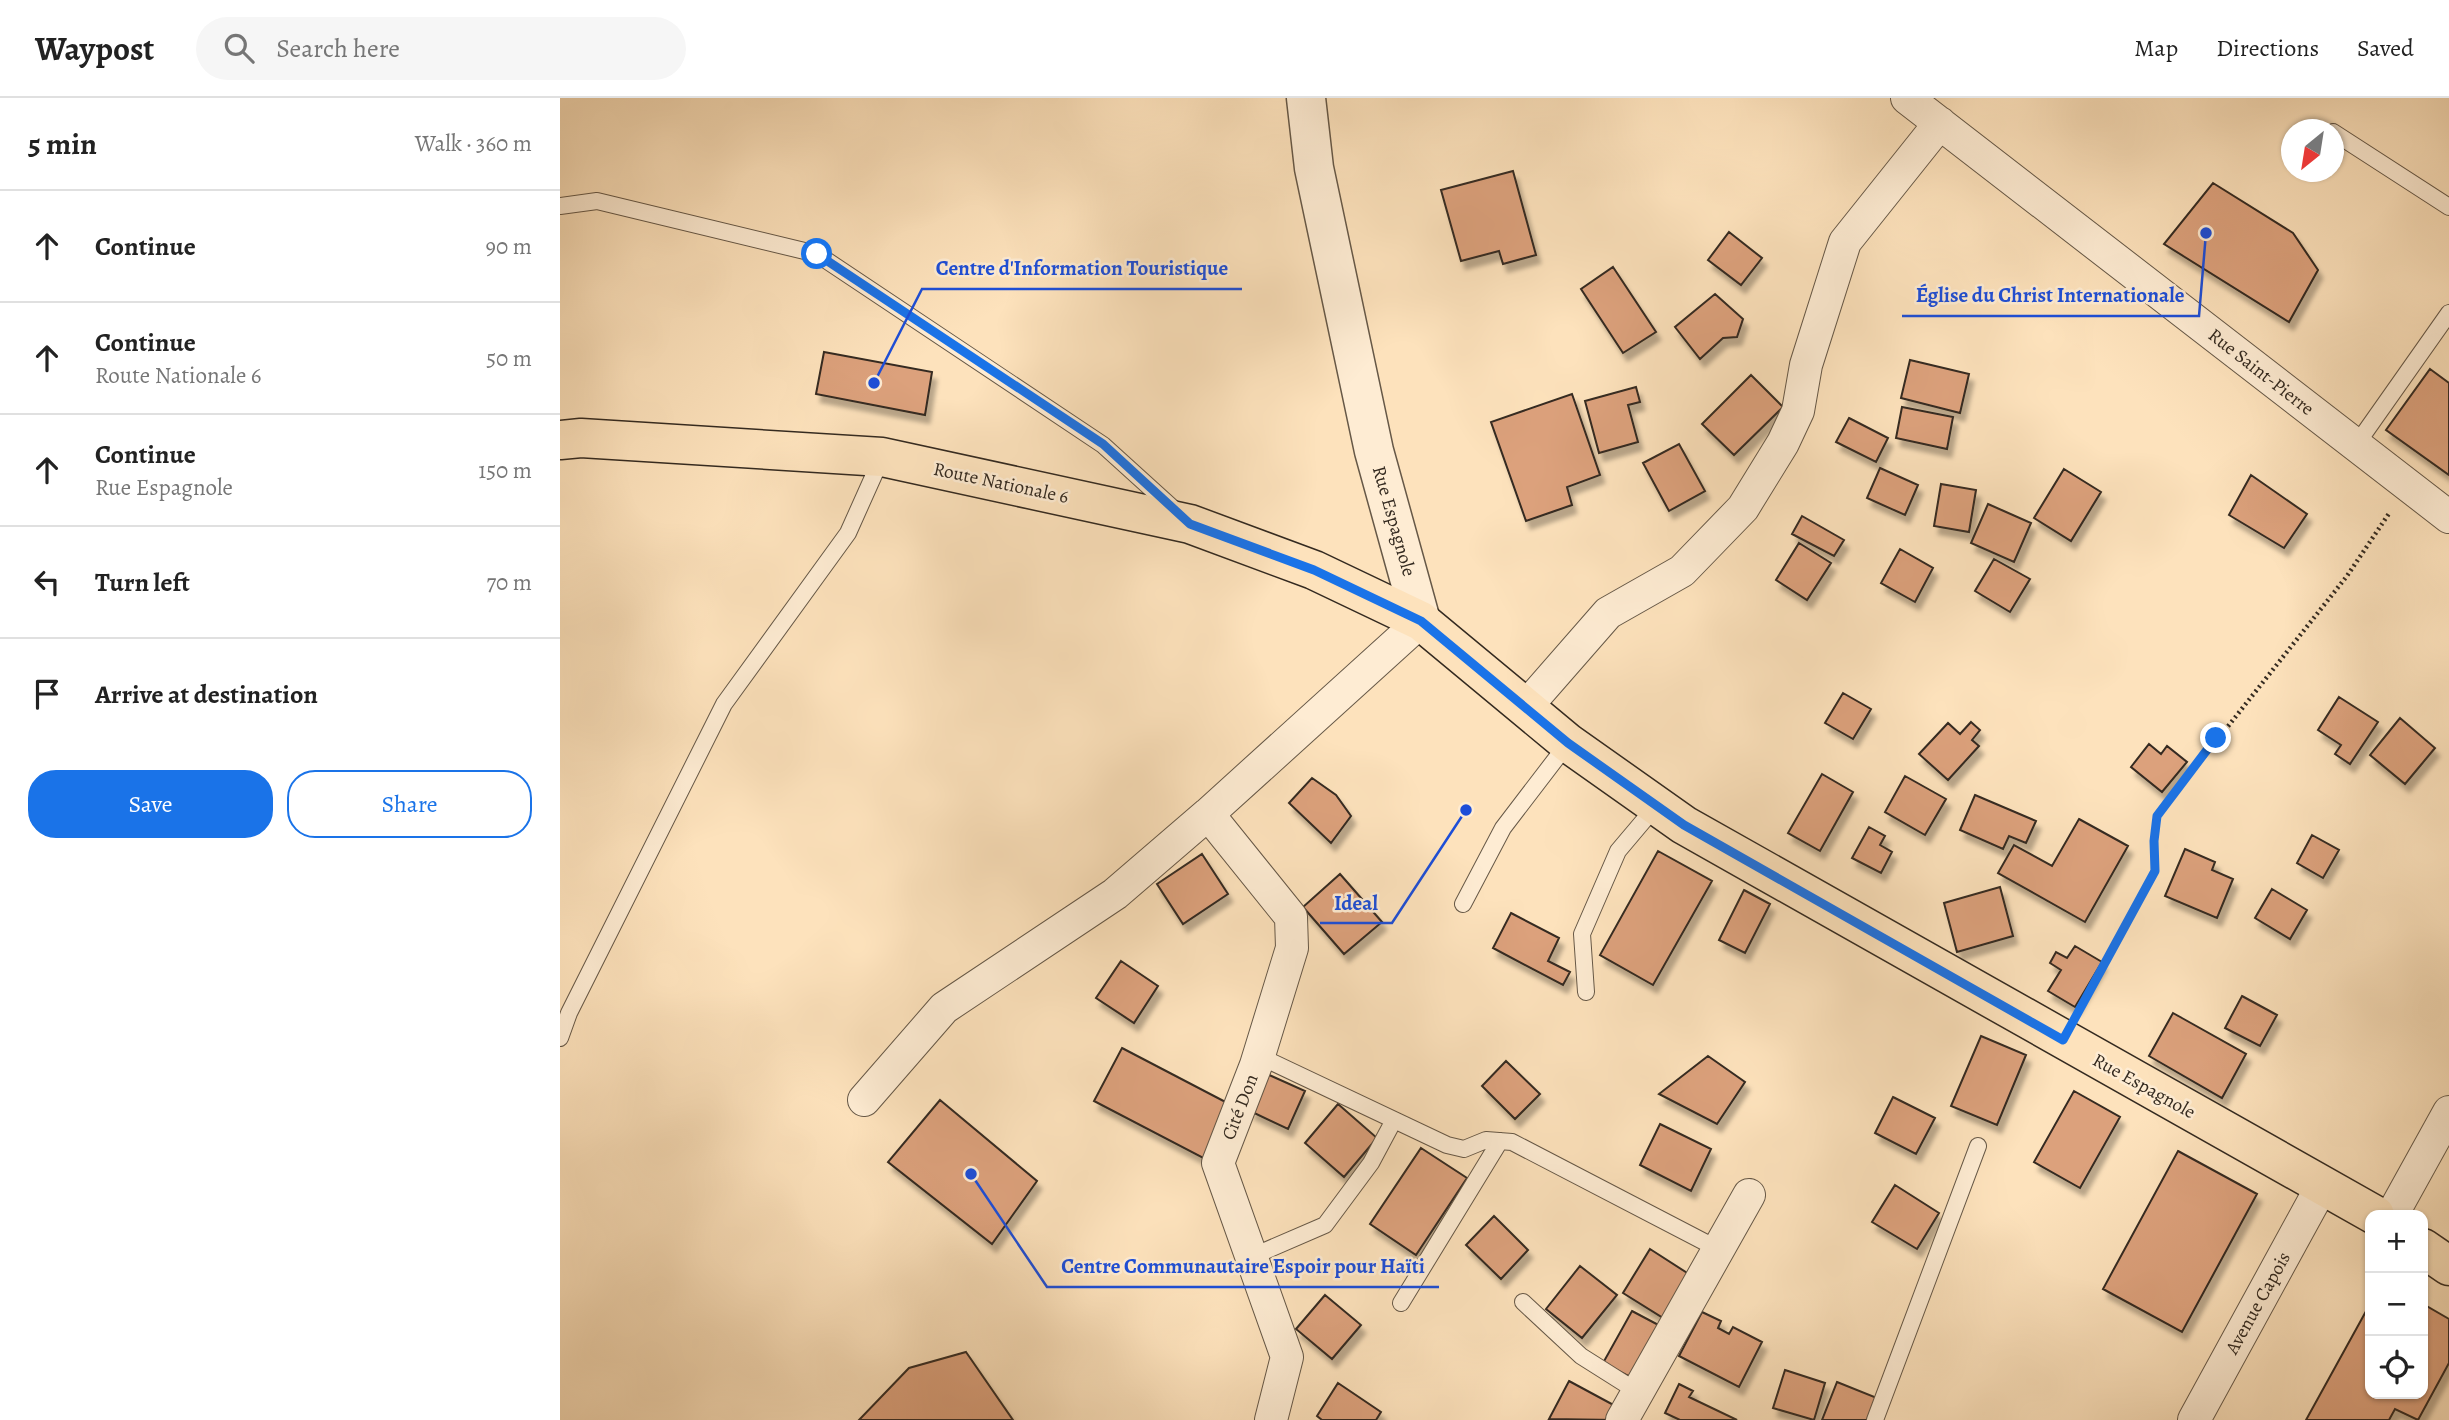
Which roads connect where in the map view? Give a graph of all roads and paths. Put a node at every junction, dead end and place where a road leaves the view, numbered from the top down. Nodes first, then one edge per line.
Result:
1 (1306, 98) edge
2 (1907, 98) edge
3 (1940, 123) junction
4 (2344, 139) edge
5 (560, 206) edge
6 (2449, 207) edge
7 (2449, 313) edge
8 (560, 440) edge
9 (2356, 445) junction
10 (882, 457) junction
11 (2409, 486) junction
12 (2449, 517) edge
13 (1190, 524) junction
14 (1421, 621) junction
15 (1525, 708) junction
16 (1568, 743) junction
17 (1656, 806) junction
18 (1208, 814) junction
19 (1463, 904) dead end
20 (1586, 992) dead end
21 (560, 1038) edge
22 (2063, 1040) junction
23 (1259, 1056) junction
24 (864, 1100) dead end
25 (2449, 1112) edge
26 (1394, 1121) junction
27 (1500, 1141) junction
28 (1978, 1146) dead end
29 (2322, 1186) junction
30 (1749, 1195) dead end
31 (2366, 1210) edge
32 (2395, 1210) edge
33 (1718, 1249) junction
34 (2428, 1251) edge
35 (1251, 1257) junction
36 (2449, 1266) edge
37 (1522, 1302) dead end
38 (1401, 1303) dead end
39 (1638, 1392) junction
40 (1271, 1420) edge
41 (1622, 1420) edge
42 (1875, 1420) edge
43 (2194, 1420) edge

1 - 14 street, Rue Espagnole
2 - 3 street, Rue Saint-Pierre
3 - 9 street, Rue Saint-Pierre
3 - 15 street
4 - 6 lane
5 - 13 lane
7 - 9 lane
8 - 10 main road, Route Nationale 6
9 - 11 street, Rue Saint-Pierre
10 - 13 main road, Route Nationale 6
10 - 21 lane
11 - 12 street, Rue Saint-Pierre
11 - 22 path
13 - 14 main road, Route Nationale 6
14 - 15 main road, Rue Espagnole
14 - 18 street
15 - 16 main road, Rue Espagnole
16 - 17 main road, Rue Espagnole
16 - 19 lane
17 - 20 lane
17 - 22 main road, Rue Espagnole
18 - 23 street, Cité Don
18 - 24 street
22 - 29 main road, Rue Espagnole
23 - 26 lane
23 - 35 street, Cité Don
25 - 32 street
26 - 27 lane
26 - 35 lane
27 - 33 lane
27 - 38 lane
28 - 42 lane
29 - 31 main road, Rue Espagnole
29 - 43 street, Avenue Capois
30 - 33 street
33 - 39 street
34 - 36 main road
35 - 40 street, Cité Don
37 - 39 lane
39 - 41 street

